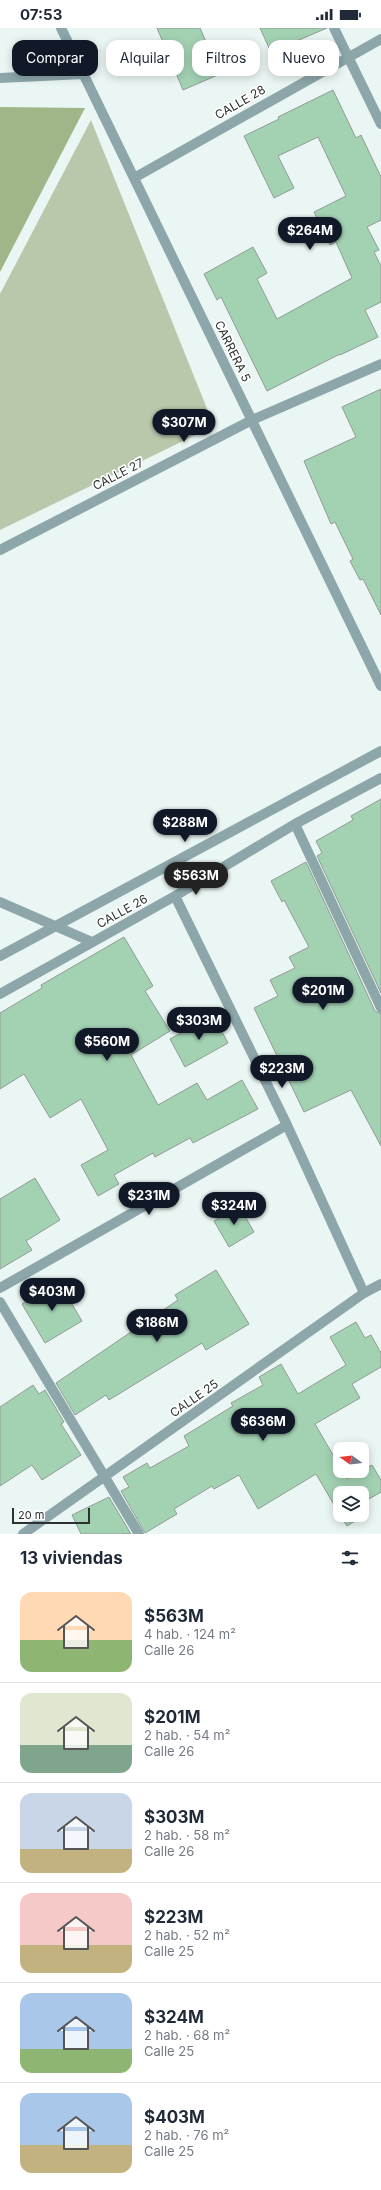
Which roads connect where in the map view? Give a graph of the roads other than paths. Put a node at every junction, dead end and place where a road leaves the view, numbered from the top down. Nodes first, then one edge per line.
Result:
1 (61, 28) edge
2 (334, 28) edge
3 (381, 39) edge
4 (67, 40) edge
5 (347, 56) junction
6 (42, 76) edge
7 (84, 76) edge
8 (0, 78) edge
9 (381, 124) edge
10 (134, 178) junction
11 (381, 364) edge
12 (252, 420) junction
13 (0, 550) edge
14 (381, 686) edge
15 (381, 750) edge
16 (381, 778) edge
17 (295, 824) junction
18 (175, 896) junction
19 (0, 902) edge
20 (54, 926) junction
21 (92, 942) junction
22 (0, 956) edge
23 (0, 994) edge
24 (381, 1008) edge
25 (287, 1125) junction
26 (381, 1284) edge
27 (0, 1288) edge
28 (364, 1293) junction
29 (0, 1302) edge
30 (105, 1476) junction
31 (23, 1534) edge
32 (139, 1534) edge

1 - 4 street, CARRERA 5
2 - 5 street
3 - 5 street, CALLE 28
5 - 9 street
5 - 10 street, CALLE 28
6 - 8 street
7 - 10 street, CARRERA 5
10 - 12 street, CARRERA 5
11 - 12 street, CALLE 27
12 - 13 street, CALLE 27
12 - 14 street, CARRERA 5
15 - 20 street, CALLE 26
16 - 17 street, CALLE 26
17 - 18 street, CALLE 26
17 - 24 street
18 - 21 street, CALLE 26
18 - 25 street
19 - 20 street
20 - 21 street
20 - 22 street, CALLE 26
21 - 23 street, CALLE 26
25 - 27 street
25 - 28 street
26 - 28 street, CALLE 25
28 - 30 street, CALLE 25
29 - 30 street
30 - 31 street, CALLE 25
30 - 32 street

